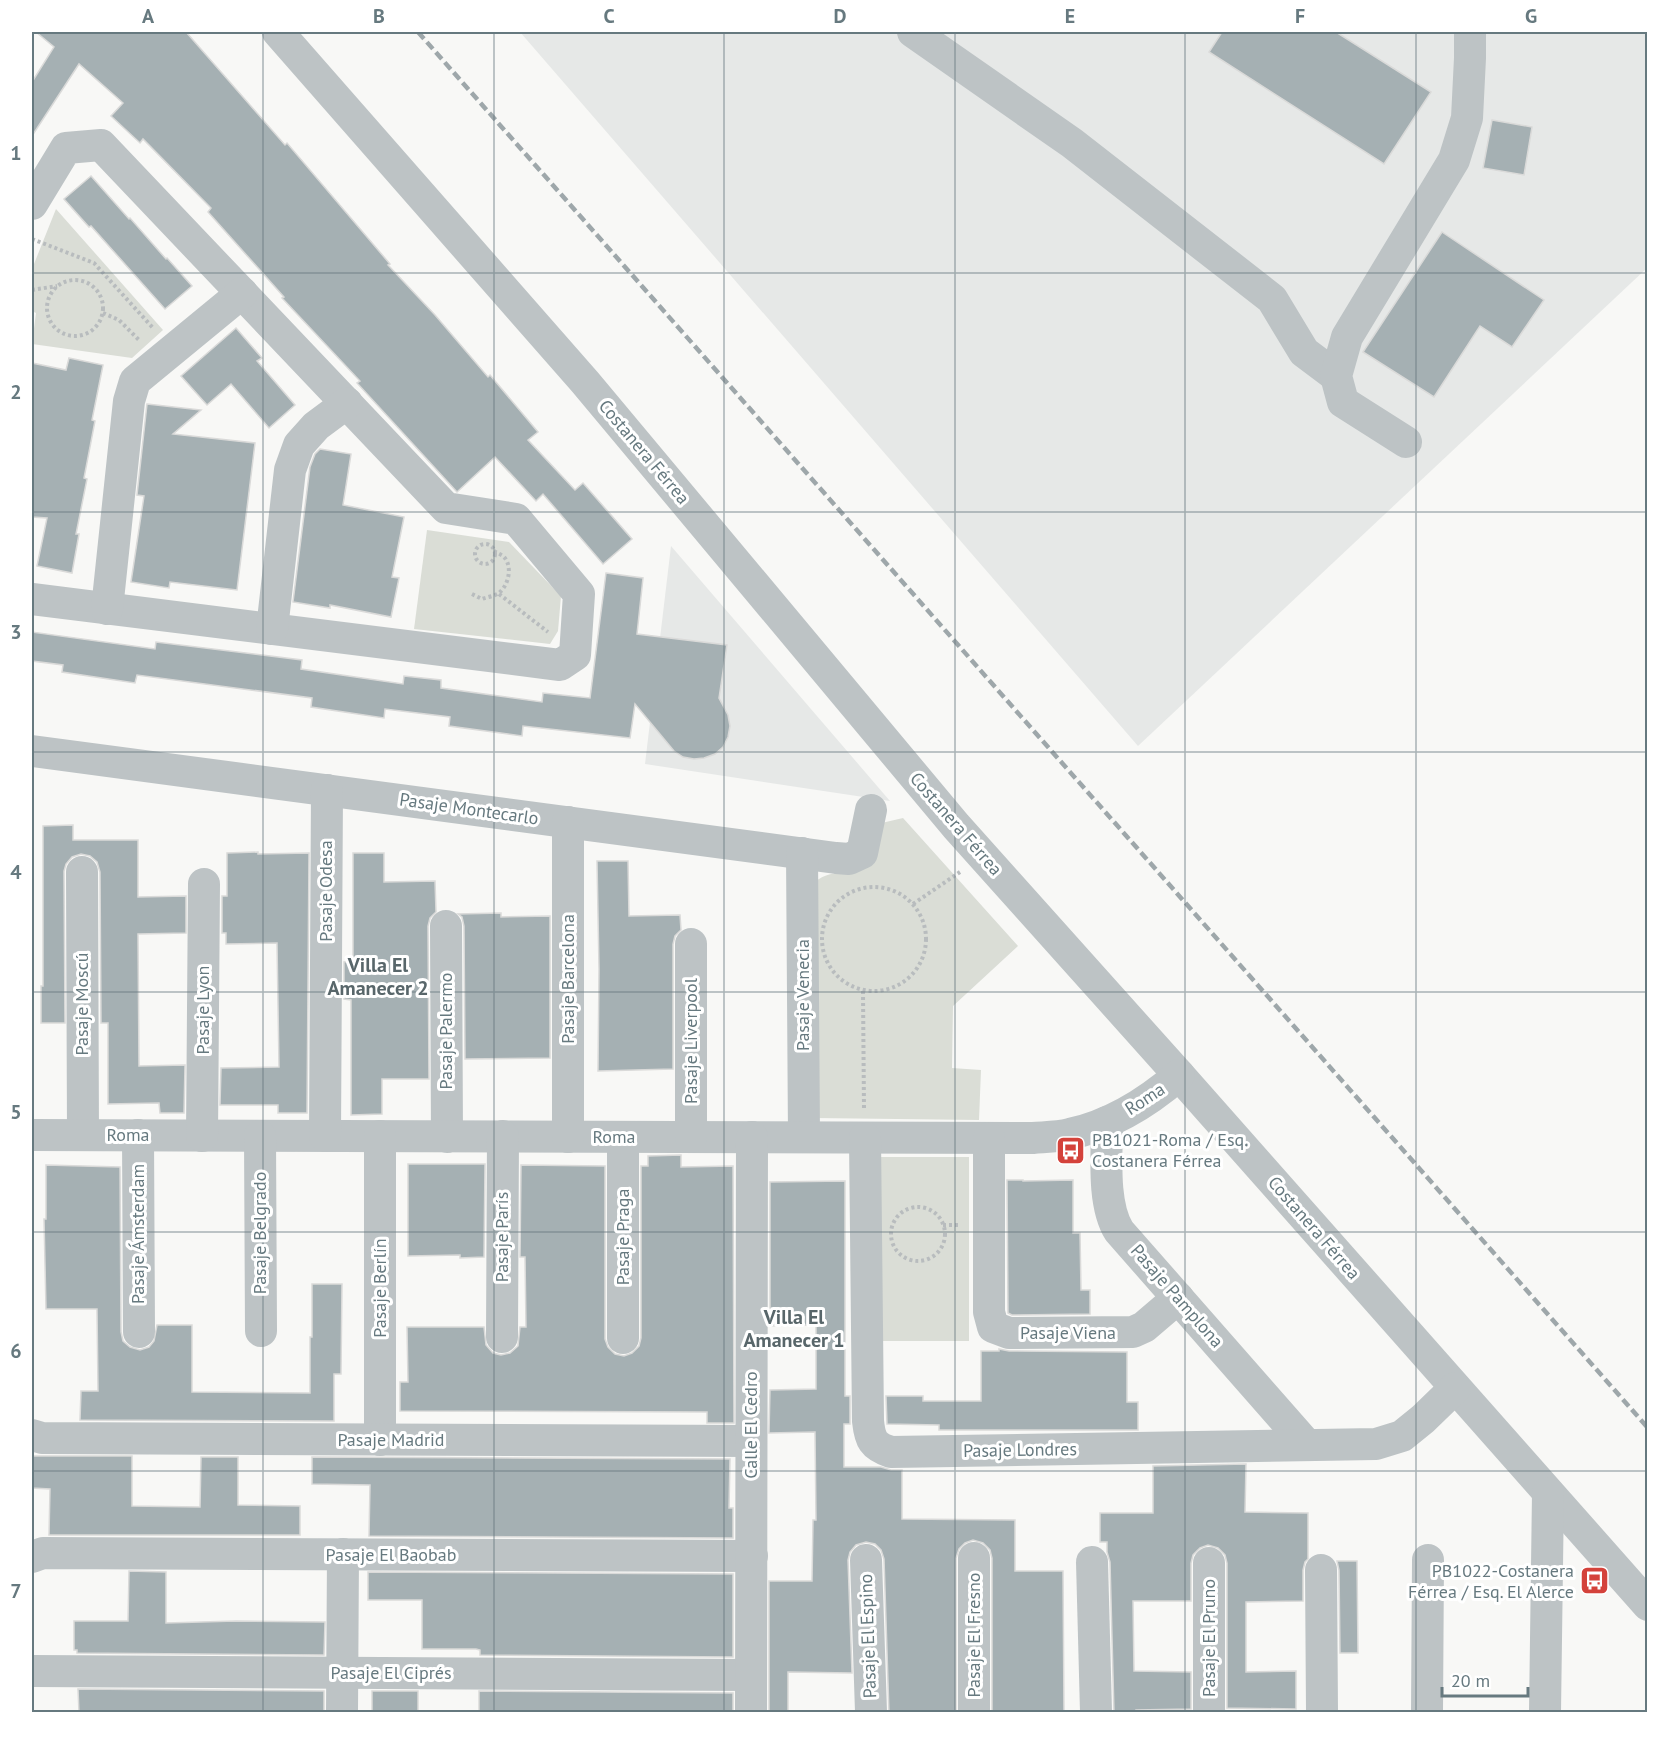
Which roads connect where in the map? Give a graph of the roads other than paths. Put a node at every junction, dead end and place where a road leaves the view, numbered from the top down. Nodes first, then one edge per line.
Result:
1 (278, 32) edge
2 (913, 32) edge
3 (1470, 32) edge
4 (32, 204) edge
5 (242, 293) junction
6 (1336, 376) junction
7 (347, 404) junction
8 (1406, 442) dead end
9 (32, 599) edge
10 (107, 609) junction
11 (272, 629) junction
12 (32, 751) edge
13 (327, 790) junction
14 (871, 810) dead end
15 (568, 822) junction
16 (802, 853) junction
17 (82, 872) dead end
18 (204, 884) dead end
19 (446, 926) dead end
20 (691, 944) dead end
21 (1179, 1075) junction
22 (1107, 1122) junction
23 (32, 1135) edge
24 (83, 1135) junction
25 (138, 1135) junction
26 (202, 1136) junction
27 (260, 1136) junction
28 (325, 1136) junction
29 (380, 1136) junction
30 (503, 1136) junction
31 (447, 1137) junction
32 (568, 1137) junction
33 (623, 1137) junction
34 (691, 1137) junction
35 (752, 1137) junction
36 (804, 1137) junction
37 (865, 1138) junction
38 (989, 1138) junction
39 (1178, 1298) junction
40 (261, 1331) dead end
41 (139, 1332) dead end
42 (502, 1337) dead end
43 (623, 1338) dead end
44 (1455, 1388) junction
45 (32, 1436) edge
46 (380, 1440) junction
47 (751, 1441) junction
48 (1307, 1445) junction
49 (1548, 1493) junction
50 (343, 1554) junction
51 (32, 1557) edge
52 (752, 1557) junction
53 (974, 1558) dead end
54 (866, 1560) dead end
55 (1428, 1560) dead end
56 (1092, 1562) dead end
57 (1209, 1563) dead end
58 (1321, 1570) dead end
59 (1647, 1605) edge
60 (32, 1671) edge
61 (342, 1673) junction
62 (751, 1675) junction
63 (342, 1713) edge
64 (751, 1713) edge
65 (871, 1713) edge
66 (974, 1713) edge
67 (1096, 1713) edge
68 (1209, 1713) edge
69 (1322, 1713) edge
70 (1426, 1713) edge
71 (1545, 1713) edge

1 - 21 street, Costanera Férrea
2 - 6 street
3 - 6 street
4 - 5 street
5 - 7 street
5 - 10 street
6 - 8 street
7 - 11 street
7 - 11 street
9 - 10 street
10 - 11 street
12 - 13 street, Pasaje Montecarlo
13 - 15 street, Pasaje Montecarlo
13 - 28 street, Pasaje Odesa
14 - 16 street, Pasaje Montecarlo
15 - 16 street, Pasaje Montecarlo
15 - 32 street, Pasaje Barcelona
16 - 36 street, Pasaje Venecia
17 - 24 street, Pasaje Moscú
18 - 26 street, Pasaje Lyon
19 - 31 street, Pasaje Palermo
20 - 34 street, Pasaje Liverpool
21 - 22 street, Roma
21 - 44 street, Costanera Férrea
22 - 38 street, Roma
22 - 39 street, Pasaje Pamplona
23 - 24 street, Roma
24 - 25 street, Roma
25 - 26 street, Roma
25 - 41 street, Pasaje Ámsterdam
26 - 27 street, Roma
27 - 28 street, Roma
27 - 40 street, Pasaje Belgrado
28 - 29 street, Roma
29 - 31 street, Roma
29 - 46 street, Pasaje Berlín
30 - 31 street, Roma
30 - 32 street, Roma
30 - 42 street, Pasaje París
32 - 33 street, Roma
33 - 34 street, Roma
33 - 43 street, Pasaje Praga
34 - 35 street, Roma
35 - 36 street, Roma
35 - 47 street, Calle El Cedro
36 - 37 street, Roma
37 - 38 street, Roma
37 - 48 street, Pasaje Londres
38 - 39 street, Pasaje Viena
39 - 48 street, Pasaje Pamplona
44 - 48 street, Pasaje Londres
44 - 49 street, Costanera Férrea
45 - 46 street, Pasaje Madrid
46 - 47 street, Pasaje Madrid
47 - 52 street, Calle El Cedro
49 - 59 street, Costanera Férrea
49 - 71 street
50 - 51 street, Pasaje El Baobab
50 - 52 street, Pasaje El Baobab
50 - 61 street
52 - 62 street, Calle El Cedro
53 - 66 street, Pasaje El Fresno
54 - 65 street, Pasaje El Espino
55 - 70 street
56 - 67 street
57 - 68 street, Pasaje El Pruno
58 - 69 street
60 - 61 street, Pasaje El Ciprés
61 - 62 street, Pasaje El Ciprés
61 - 63 street
62 - 64 street, Calle El Cedro

